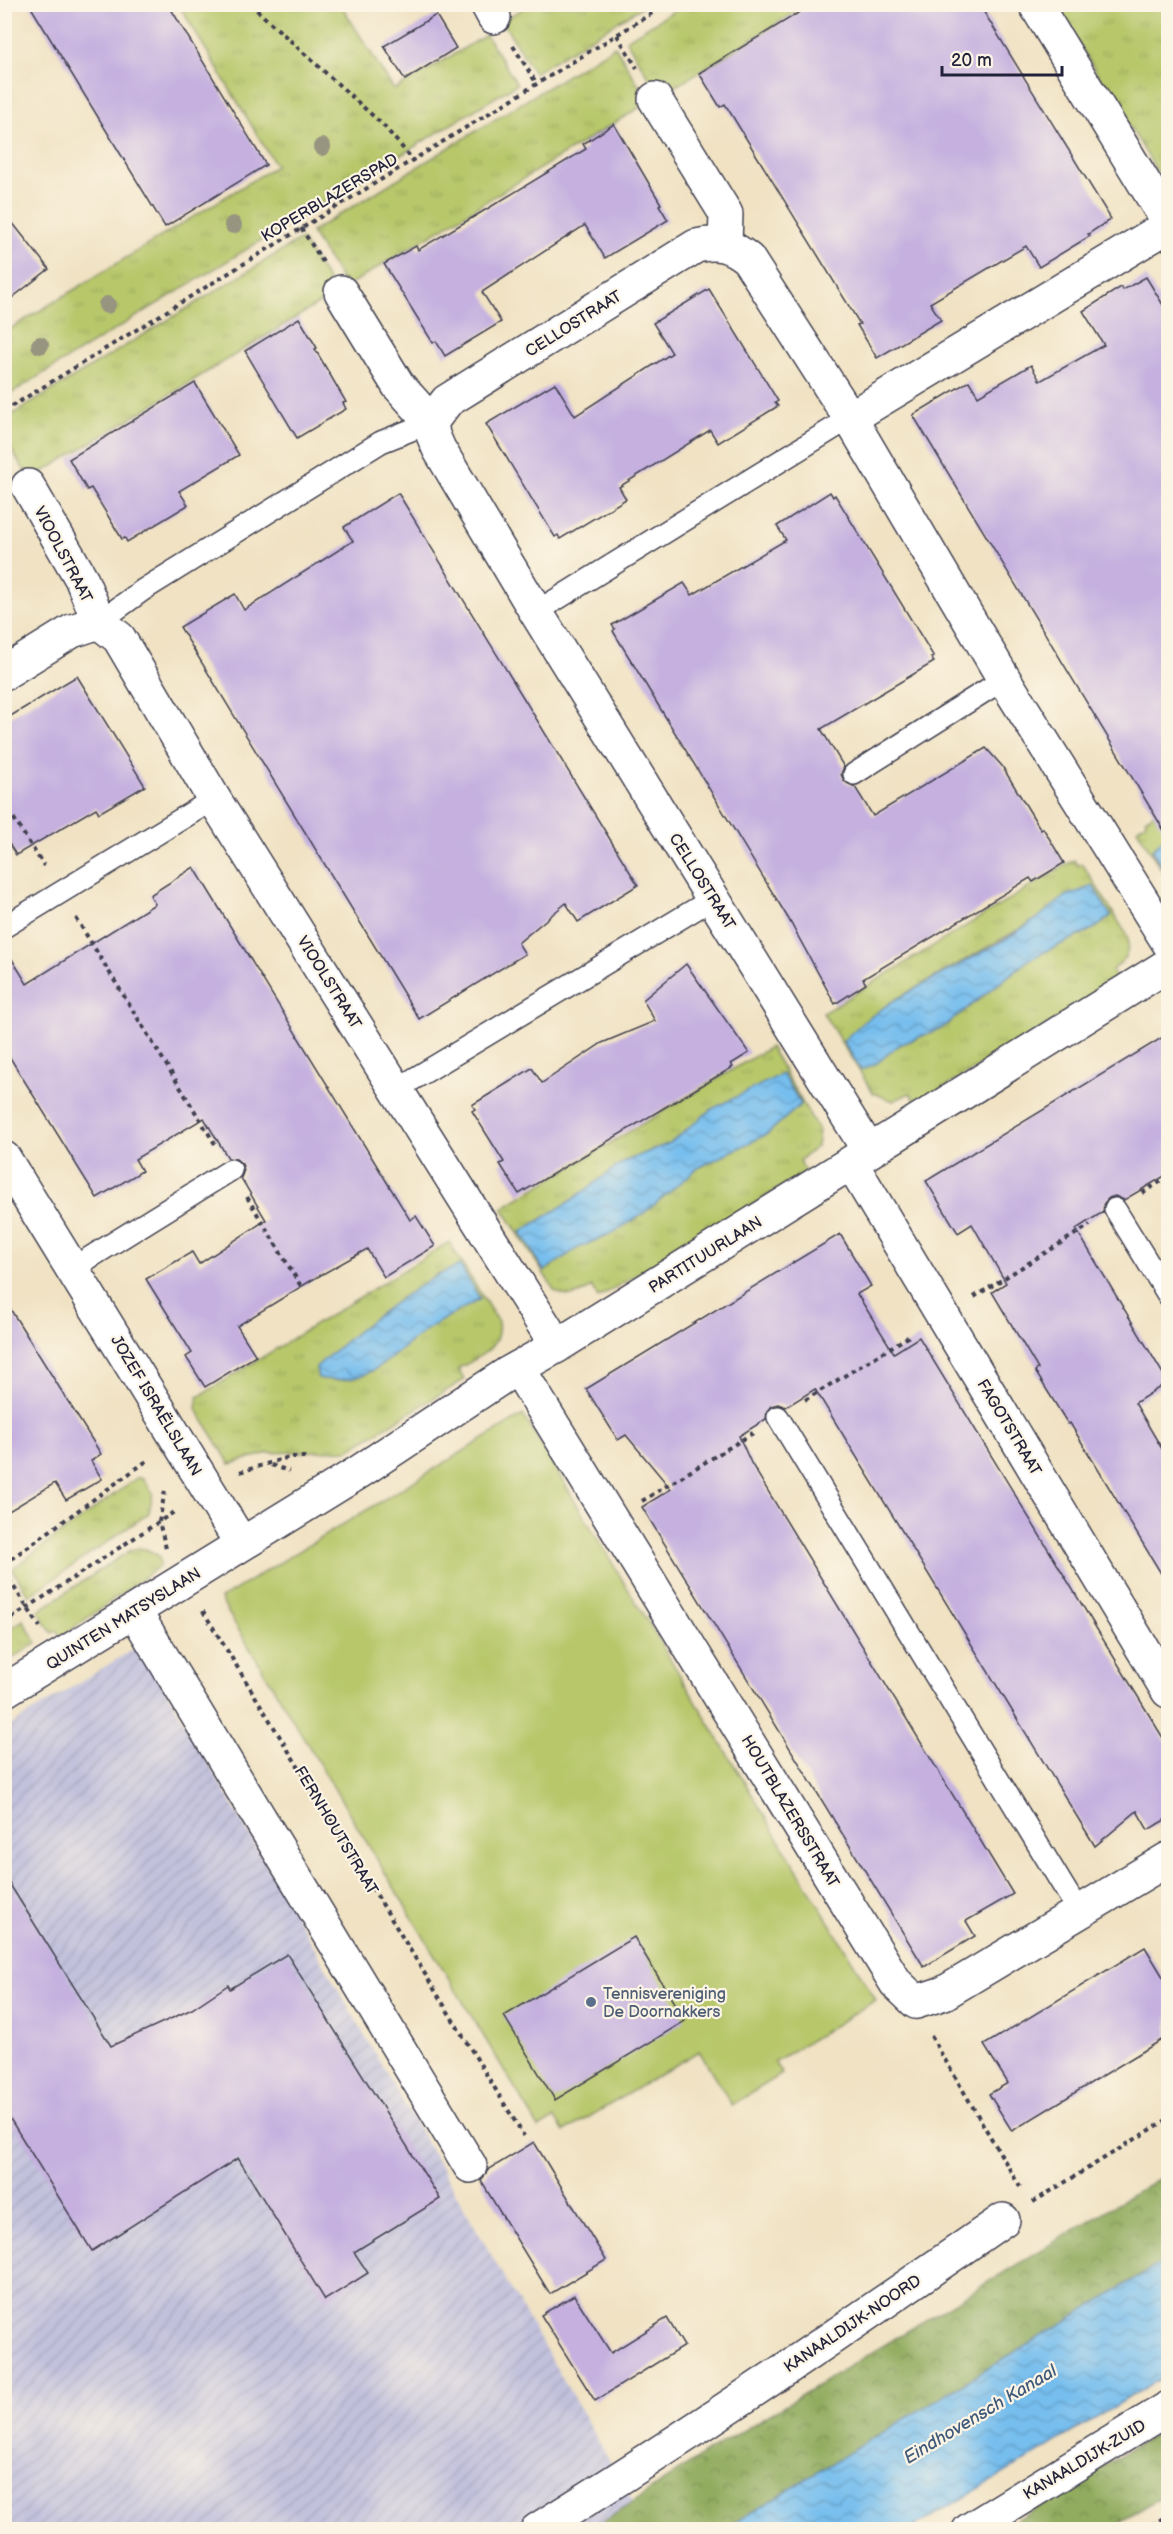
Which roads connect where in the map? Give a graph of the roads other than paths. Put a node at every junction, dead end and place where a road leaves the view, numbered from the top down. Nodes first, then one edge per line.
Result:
1 (1035, 4) edge
2 (655, 99) dead end
3 (1168, 222) edge
4 (1168, 226) edge
5 (725, 244) junction
6 (341, 292) dead end
7 (850, 418) junction
8 (431, 422) junction
9 (28, 486) dead end
10 (536, 612) junction
11 (99, 622) junction
12 (4, 673) edge
13 (1004, 679) junction
14 (854, 774) dead end
15 (214, 799) junction
16 (714, 898) junction
17 (4, 927) edge
18 (1168, 942) edge
19 (1168, 965) edge
20 (397, 1089) junction
21 (860, 1157) junction
22 (4, 1158) edge
23 (231, 1170) road end
24 (1115, 1209) road end
25 (73, 1268) junction
26 (1168, 1295) edge
27 (557, 1346) junction
28 (518, 1368) junction
29 (778, 1417) road end
30 (241, 1543) junction
31 (135, 1611) junction
32 (1168, 1691) edge
33 (4, 1692) edge
34 (1168, 1859) edge
35 (1079, 1912) junction
36 (470, 2166) dead end
37 (1017, 2212) road end
38 (1168, 2408) edge
39 (537, 2529) edge
40 (969, 2529) edge

1 - 3 street
2 - 5 street
4 - 7 street
5 - 7 street
5 - 8 street, CELLOSTRAAT
6 - 8 street, CELLOSTRAAT
7 - 10 lane
7 - 13 street
8 - 10 street, CELLOSTRAAT
8 - 11 lane
9 - 11 street, VIOOLSTRAAT
10 - 16 street, CELLOSTRAAT
11 - 12 street, VIOOLSTRAAT
11 - 15 street, VIOOLSTRAAT
13 - 14 lane
13 - 18 street
15 - 17 lane
15 - 20 street, VIOOLSTRAAT
16 - 20 lane
16 - 21 street, CELLOSTRAAT
19 - 21 street, PARTITUURLAAN
20 - 27 street, VIOOLSTRAAT
21 - 27 street, PARTITUURLAAN
21 - 32 street, FAGOTSTRAAT
22 - 25 street, JOZEF ISRAËLSLAAN
23 - 25 lane
24 - 26 lane
25 - 30 street, JOZEF ISRAËLSLAAN
27 - 28 street, PARTITUURLAAN
28 - 30 street, PARTITUURLAAN
28 - 35 street, HOUTBLAZERSSTRAAT
29 - 35 lane
30 - 31 street, QUINTEN MATSYSLAAN
31 - 33 street, QUINTEN MATSYSLAAN
31 - 36 street
34 - 35 street
37 - 39 street, KANAALDIJK-NOORD
38 - 40 street, KANAALDIJK-ZUID

